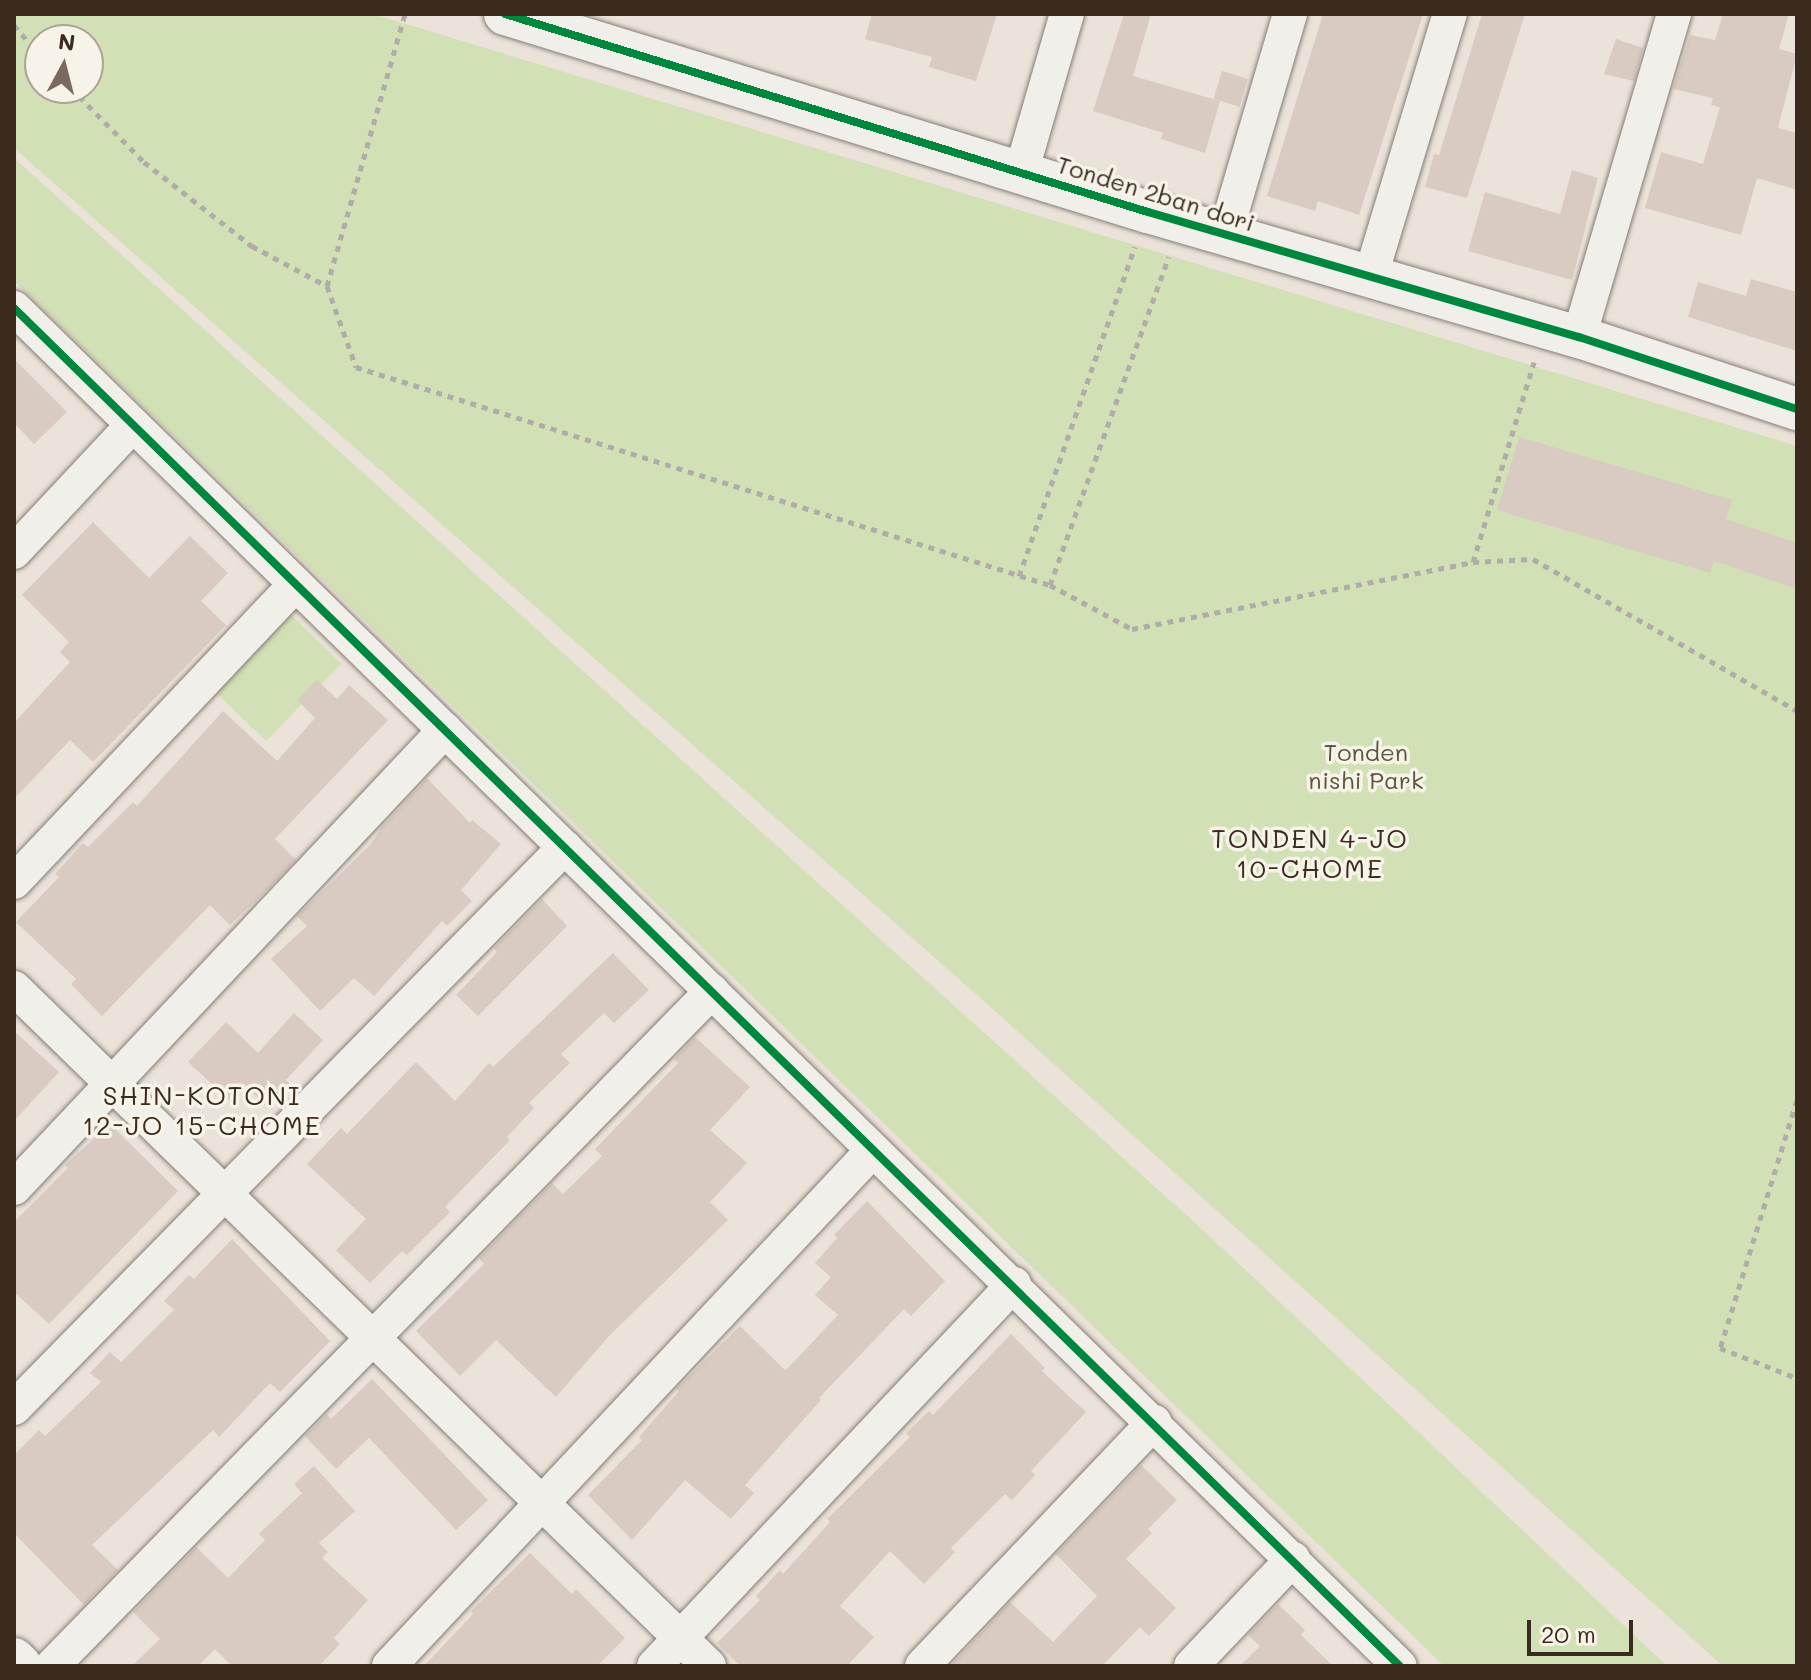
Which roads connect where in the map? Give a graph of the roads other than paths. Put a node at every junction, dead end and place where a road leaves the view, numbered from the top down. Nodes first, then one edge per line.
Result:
1 (505, 14) edge
2 (1067, 14) edge
3 (1290, 14) edge
4 (1450, 14) edge
5 (1674, 14) edge
6 (1021, 173) junction
7 (1225, 235) junction
8 (1371, 275) junction
9 (14, 308) edge
10 (1562, 332) junction
11 (1797, 409) edge
12 (133, 425) junction
13 (14, 552) edge
14 (296, 584) junction
15 (445, 730) junction
16 (565, 847) junction
17 (14, 882) edge
18 (14, 988) edge
19 (712, 991) junction
20 (112, 1082) junction
21 (873, 1150) junction
22 (14, 1188) edge
23 (225, 1193) junction
24 (1014, 1284) junction
25 (371, 1337) junction
26 (14, 1408) edge
27 (1154, 1422) junction
28 (542, 1503) junction
29 (1293, 1559) junction
30 (680, 1638) junction
31 (14, 1659) edge
32 (21, 1666) edge
33 (52, 1666) edge
34 (389, 1666) edge
35 (654, 1666) edge
36 (709, 1666) edge
37 (922, 1666) edge
38 (1191, 1666) edge
39 (1400, 1666) edge

1 - 6 street, Tonden 2ban dori
2 - 6 street
3 - 7 street
4 - 8 street
5 - 10 street
6 - 7 street, Tonden 2ban dori
7 - 8 street, Tonden 2ban dori
8 - 10 street, Tonden 2ban dori
9 - 12 street
10 - 11 street, Tonden 2ban dori
12 - 13 street
12 - 14 street
14 - 15 street
14 - 17 street
15 - 16 street
15 - 20 street
16 - 19 street
16 - 23 street
18 - 20 street
19 - 21 street
19 - 25 street
20 - 22 street
20 - 23 street
21 - 24 street
21 - 28 street
23 - 25 street
23 - 26 street
24 - 27 street
24 - 30 street
25 - 28 street
25 - 33 street
27 - 29 street
27 - 37 street
28 - 30 street
28 - 34 street
29 - 38 street
29 - 39 street
30 - 35 street
30 - 36 street
31 - 32 street

